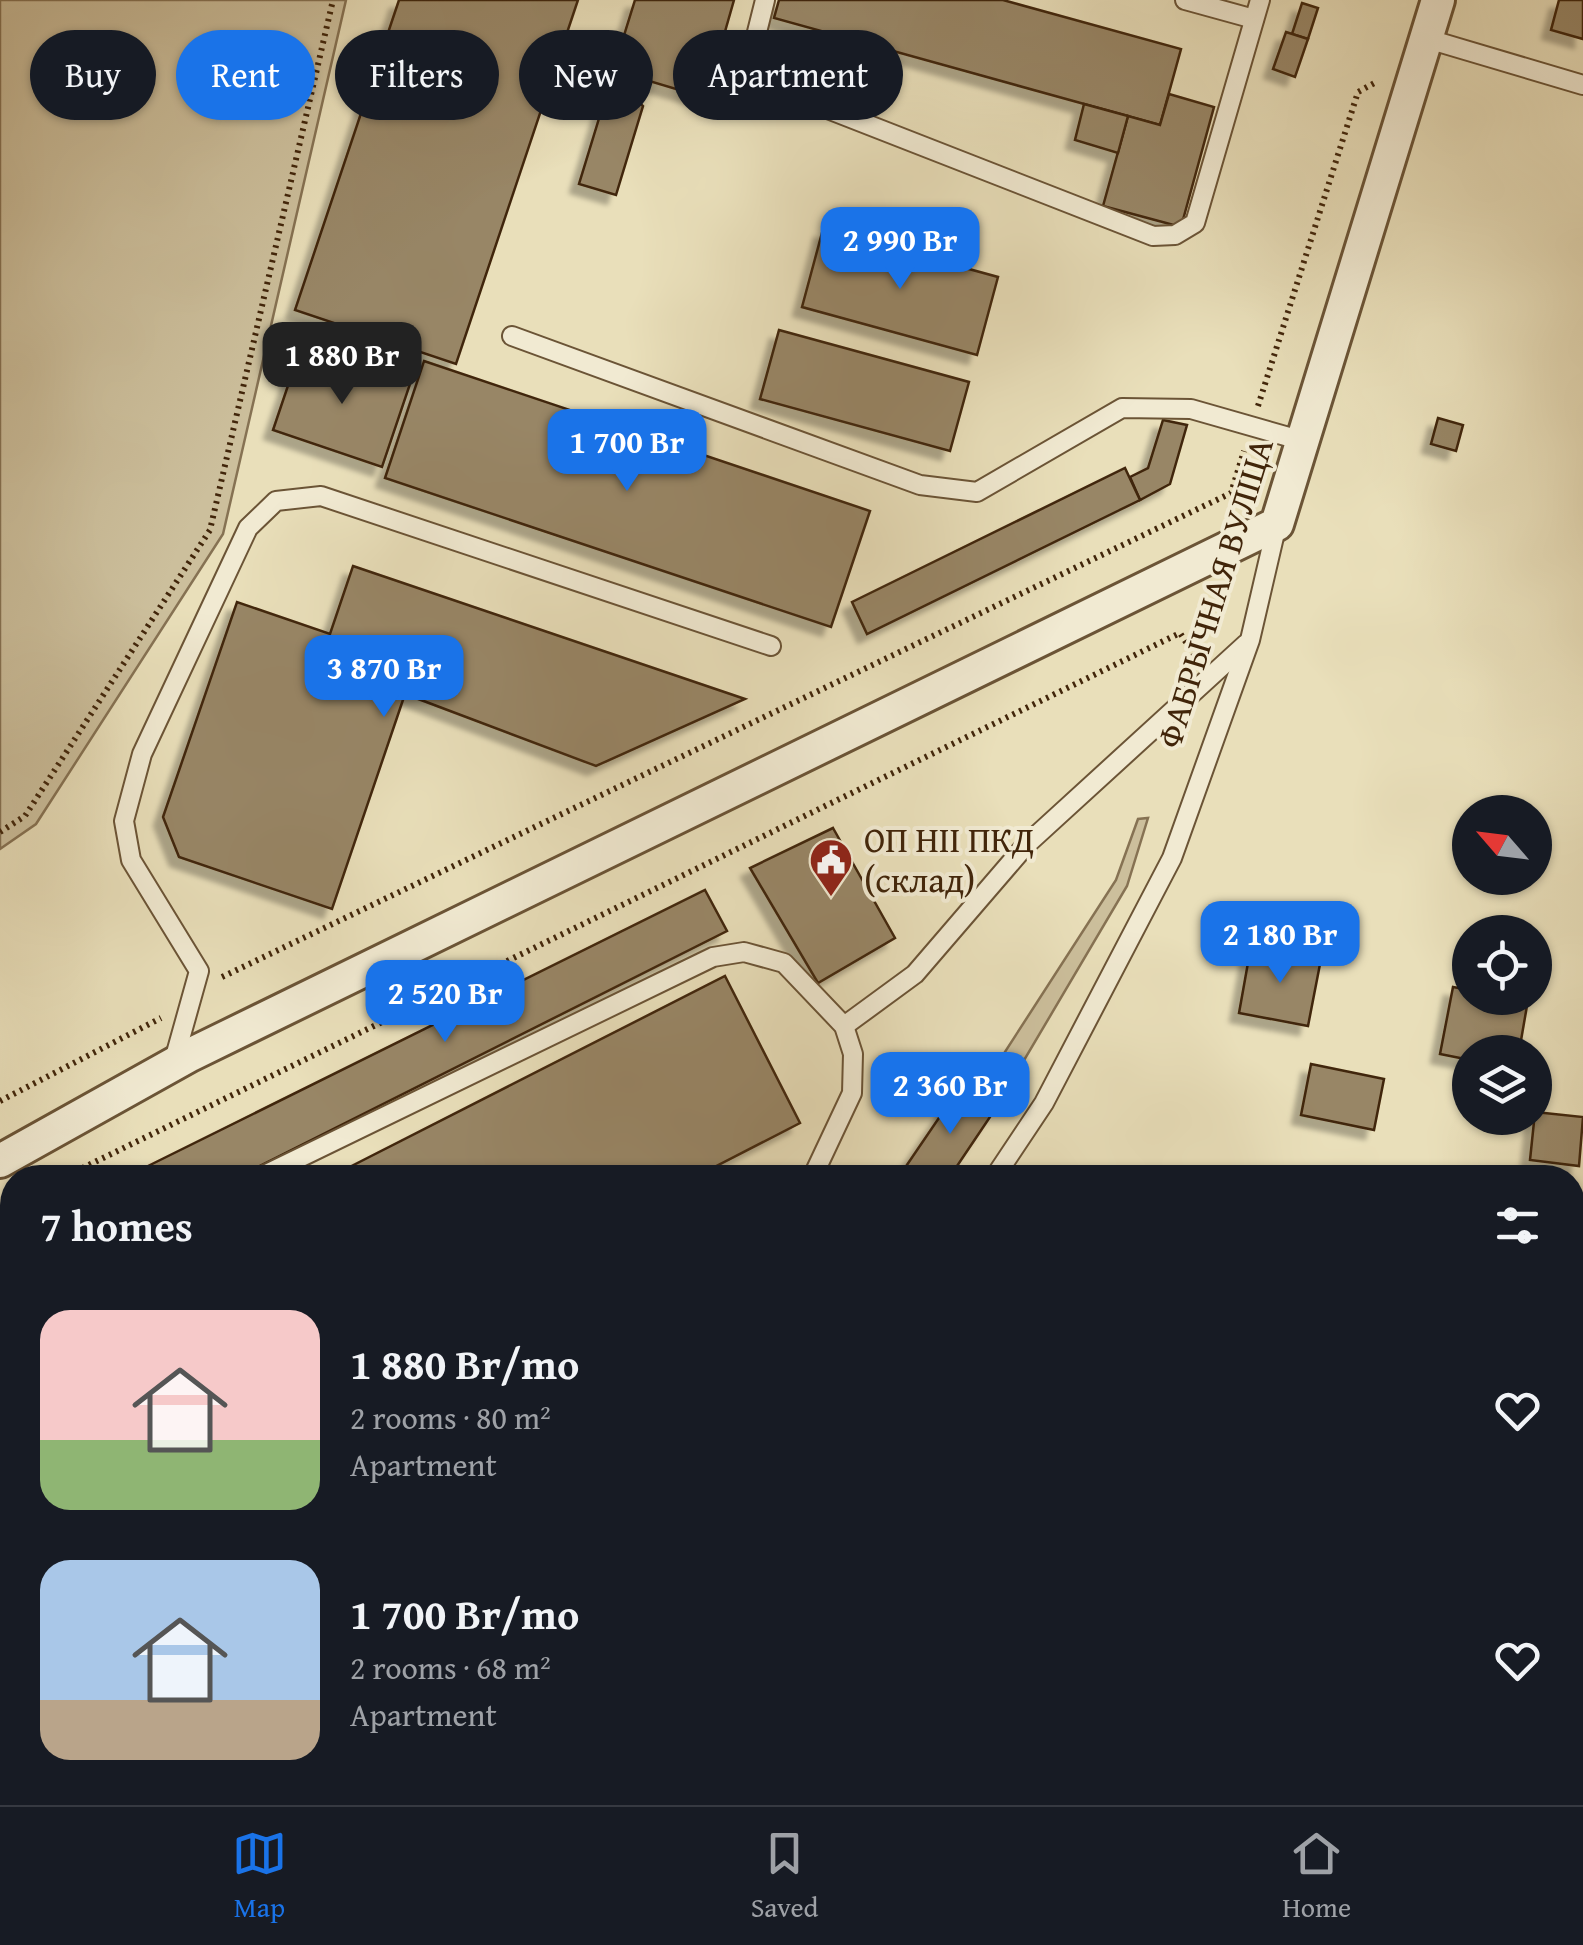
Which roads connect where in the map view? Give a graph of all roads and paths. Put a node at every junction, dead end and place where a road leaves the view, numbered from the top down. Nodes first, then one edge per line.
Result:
1 (333, 0) edge
2 (765, 0) edge
3 (1186, 0) edge
4 (1260, 0) edge
5 (1438, 0) edge
6 (1254, 19) junction
7 (1425, 48) junction
8 (1583, 84) edge
9 (512, 336) dead end
10 (1252, 426) junction
11 (1303, 441) junction
12 (1277, 524) junction
13 (1250, 640) junction
14 (771, 646) dead end
15 (1209, 678) junction
16 (0, 832) edge
17 (214, 993) dead end
18 (189, 1005) junction
19 (844, 1026) junction
20 (173, 1064) junction
21 (0, 1101) edge
22 (0, 1161) edge
23 (89, 1165) edge
24 (285, 1165) edge
25 (818, 1165) edge
26 (1003, 1165) edge

1 - 16 path
2 - 6 lane
3 - 6 lane
4 - 6 lane
5 - 7 street, ФАБРЫЧНАЯ ВУЛІЦА
7 - 8 lane
7 - 10 path
7 - 11 street, ФАБРЫЧНАЯ ВУЛІЦА
9 - 10 lane
10 - 11 lane
10 - 17 path
11 - 12 street, ФАБРЫЧНАЯ ВУЛІЦА
12 - 13 lane, ФАБРЫЧНАЯ ВУЛІЦА
12 - 20 street
13 - 15 lane
13 - 26 lane, ФАБРЫЧНАЯ ВУЛІЦА
14 - 18 lane
15 - 19 lane
15 - 23 path
18 - 20 lane
18 - 21 path
19 - 24 lane
19 - 25 lane
20 - 22 street

